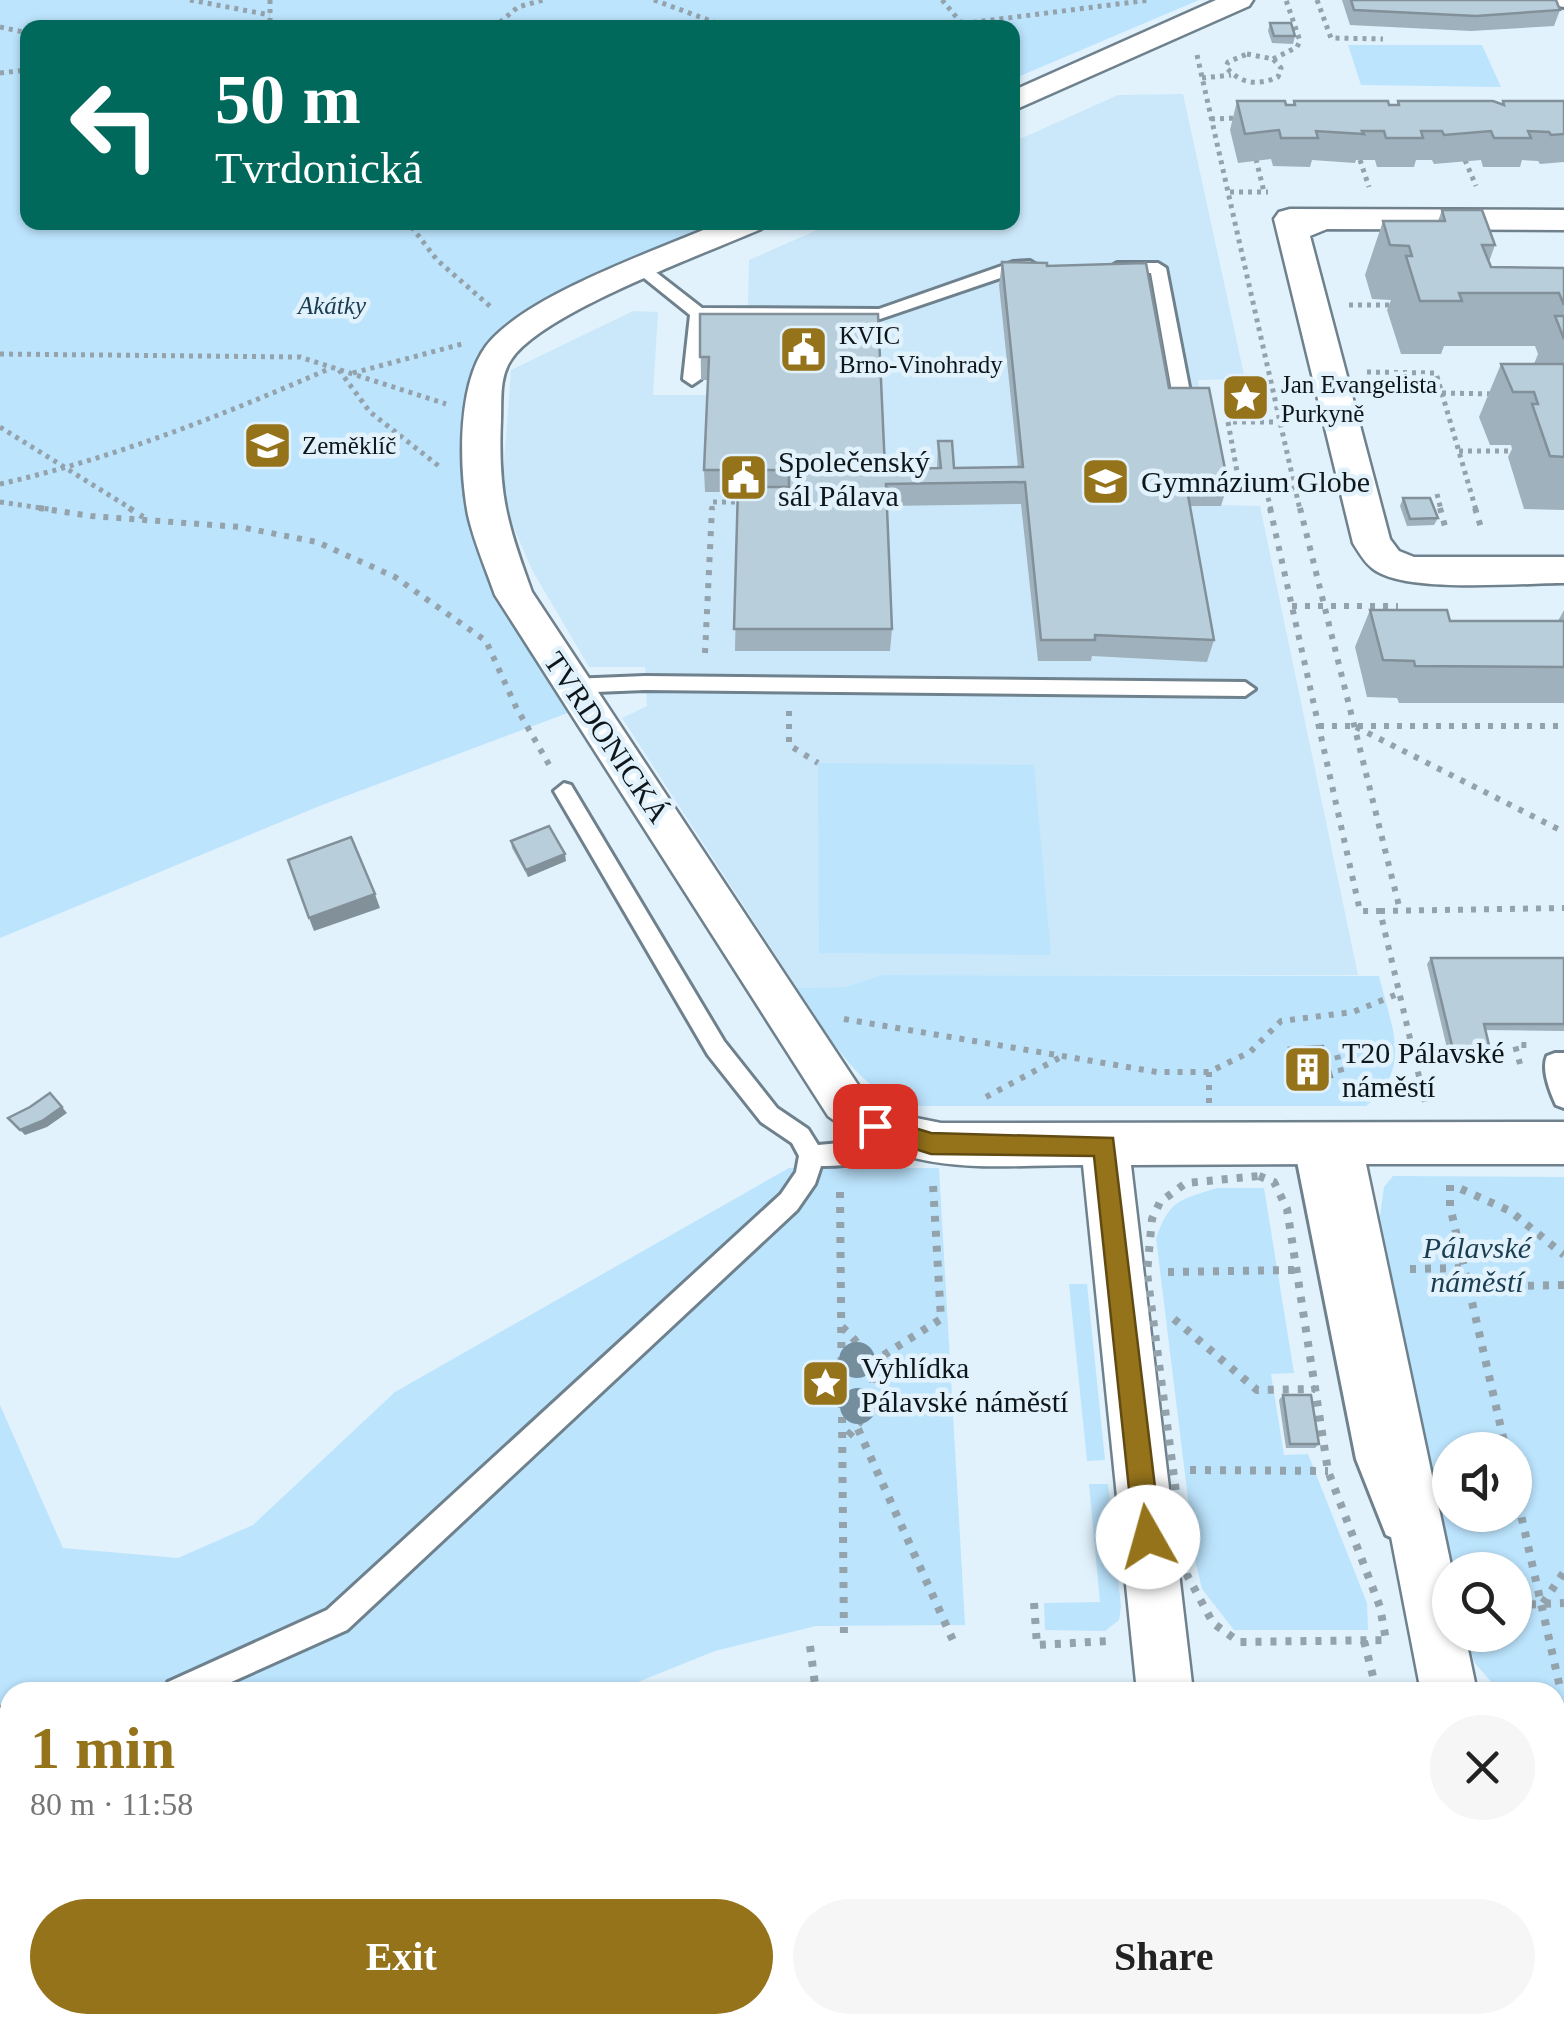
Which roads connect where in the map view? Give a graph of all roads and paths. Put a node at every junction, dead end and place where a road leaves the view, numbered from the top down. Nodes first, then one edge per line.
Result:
1 (190, 0) edge
2 (270, 0) edge
3 (543, 0) edge
4 (654, 0) edge
5 (942, 0) edge
6 (1104, 0) edge
7 (1151, 0) edge
8 (1239, 0) edge
9 (1286, 0) edge
10 (1317, 0) edge
11 (1118, 5) junction
12 (270, 15) junction
13 (270, 20) edge
14 (503, 20) edge
15 (708, 20) edge
16 (960, 20) edge
17 (1009, 20) edge
18 (1192, 33) junction
19 (1383, 39) dead end
20 (1273, 59) junction
21 (1231, 74) junction
22 (1202, 78) junction
23 (1020, 99) edge
24 (1211, 118) junction
25 (1252, 118) edge
26 (1256, 159) edge
27 (1360, 160) edge
28 (1465, 160) edge
29 (1264, 192) dead end
30 (1371, 192) dead end
31 (1479, 193) dead end
32 (1564, 220) edge
33 (414, 230) edge
34 (732, 230) edge
35 (1039, 266) edge
36 (1099, 267) edge
37 (642, 270) junction
38 (1347, 305) dead end
39 (1392, 305) edge
40 (698, 313) junction
41 (530, 324) junction
42 (0, 354) edge
43 (335, 368) junction
44 (1366, 372) dead end
45 (352, 374) junction
46 (692, 379) dead end
47 (1442, 393) junction
48 (1501, 394) dead end
49 (1182, 396) edge
50 (484, 420) junction
51 (1282, 422) junction
52 (0, 427) edge
53 (1459, 451) junction
54 (1512, 452) edge
55 (1223, 457) edge
56 (1234, 457) junction
57 (70, 468) junction
58 (0, 484) edge
59 (1266, 489) junction
60 (1295, 489) junction
61 (1436, 494) dead end
62 (484, 495) junction
63 (0, 502) edge
64 (753, 502) edge
65 (143, 516) junction
66 (1446, 530) dead end
67 (1482, 531) dead end
68 (1564, 570) edge
69 (1370, 606) edge
70 (1374, 620) edge
71 (703, 684) junction
72 (790, 685) junction
73 (571, 686) junction
74 (1245, 689) dead end
75 (1319, 726) junction
76 (1355, 726) junction
77 (1564, 726) edge
78 (818, 763) dead end
79 (564, 791) joint
80 (1564, 832) edge
81 (1564, 908) edge
82 (1400, 910) junction
83 (1380, 911) junction
84 (1400, 993) junction
85 (841, 1018) dead end
86 (1336, 1055) dead end
87 (1062, 1056) junction
88 (1564, 1062) edge
89 (1209, 1072) junction
90 (1210, 1094) dead end
91 (976, 1103) dead end
92 (1429, 1116) dead end
93 (1559, 1121) edge
94 (899, 1134) junction
95 (1333, 1136) junction
96 (1105, 1146) junction
97 (811, 1155) junction
98 (839, 1156) junction
99 (1564, 1255) edge
100 (1296, 1270) junction
101 (1147, 1273) junction
102 (1564, 1286) edge
103 (1468, 1287) junction
104 (1150, 1299) junction
105 (841, 1326) junction
106 (871, 1363) junction
107 (1315, 1389) junction
108 (858, 1430) junction
109 (1502, 1432) edge
110 (843, 1441) junction
111 (1174, 1470) junction
112 (1328, 1471) junction
113 (1525, 1532) edge
114 (1564, 1572) edge
115 (1034, 1603) dead end
116 (1564, 1603) edge
117 (1532, 1604) edge
118 (1542, 1604) junction
119 (844, 1641) dead end
120 (1364, 1641) junction
121 (955, 1645) dead end
122 (1037, 1645) dead end
123 (810, 1646) dead end
124 (200, 1682) edge
125 (815, 1682) edge
126 (1163, 1682) edge
127 (1374, 1682) edge
128 (1448, 1682) edge
129 (1559, 1682) edge

1 - 12 path
2 - 12 path
3 - 14 path
4 - 15 path
5 - 16 path
6 - 11 path
7 - 11 path
8 - 18 street
9 - 20 path
10 - 19 path
11 - 17 path
12 - 13 path
18 - 22 path
18 - 23 street
20 - 21 path
20 - 21 path
21 - 22 path
22 - 24 path
24 - 25 path
24 - 51 path
26 - 29 path
27 - 30 path
28 - 31 path
32 - 68 street
33 - 41 path
34 - 37 street, TVRDONICKÁ
35 - 40 lane
36 - 49 lane
37 - 40 lane
37 - 41 street, TVRDONICKÁ
38 - 39 path
40 - 46 lane
41 - 45 path
41 - 50 street, TVRDONICKÁ
42 - 43 path
43 - 45 path
43 - 57 path
43 - 62 path
44 - 47 path
45 - 50 path
47 - 48 path
47 - 53 path
50 - 62 street, TVRDONICKÁ
51 - 56 path
51 - 60 path
52 - 57 path
53 - 54 path
53 - 67 path
55 - 56 path
56 - 59 path
57 - 58 path
57 - 65 path
59 - 60 path
59 - 75 path
60 - 76 path
61 - 66 path
62 - 73 street, TVRDONICKÁ
63 - 65 path
64 - 71 path
65 - 79 path
69 - 70 path
71 - 72 lane
71 - 73 lane
72 - 74 lane
72 - 78 path
73 - 94 street, TVRDONICKÁ
75 - 76 path
75 - 83 path
76 - 77 path
76 - 80 path
76 - 82 path
79 - 97 lane
81 - 82 path
82 - 83 path
83 - 84 path
84 - 89 path
84 - 92 path
85 - 87 path
86 - 95 path
87 - 89 path
87 - 91 path
88 - 93 lane
89 - 90 path
93 - 95 street
94 - 96 street
94 - 98 lane
94 - 106 path
95 - 96 street
95 - 128 street
96 - 126 street
97 - 98 lane
97 - 124 lane
98 - 105 path
99 - 103 path
100 - 101 path
100 - 101 path
100 - 107 path
101 - 104 path
102 - 103 path
103 - 109 path
104 - 107 path
104 - 111 path
105 - 106 path
105 - 110 path
106 - 108 path
107 - 112 path
108 - 110 path
108 - 121 path
110 - 119 path
111 - 112 path
111 - 120 path
112 - 120 path
113 - 118 path
114 - 118 path
115 - 122 path
116 - 118 path
117 - 118 path
118 - 129 path
120 - 127 path
123 - 125 path

